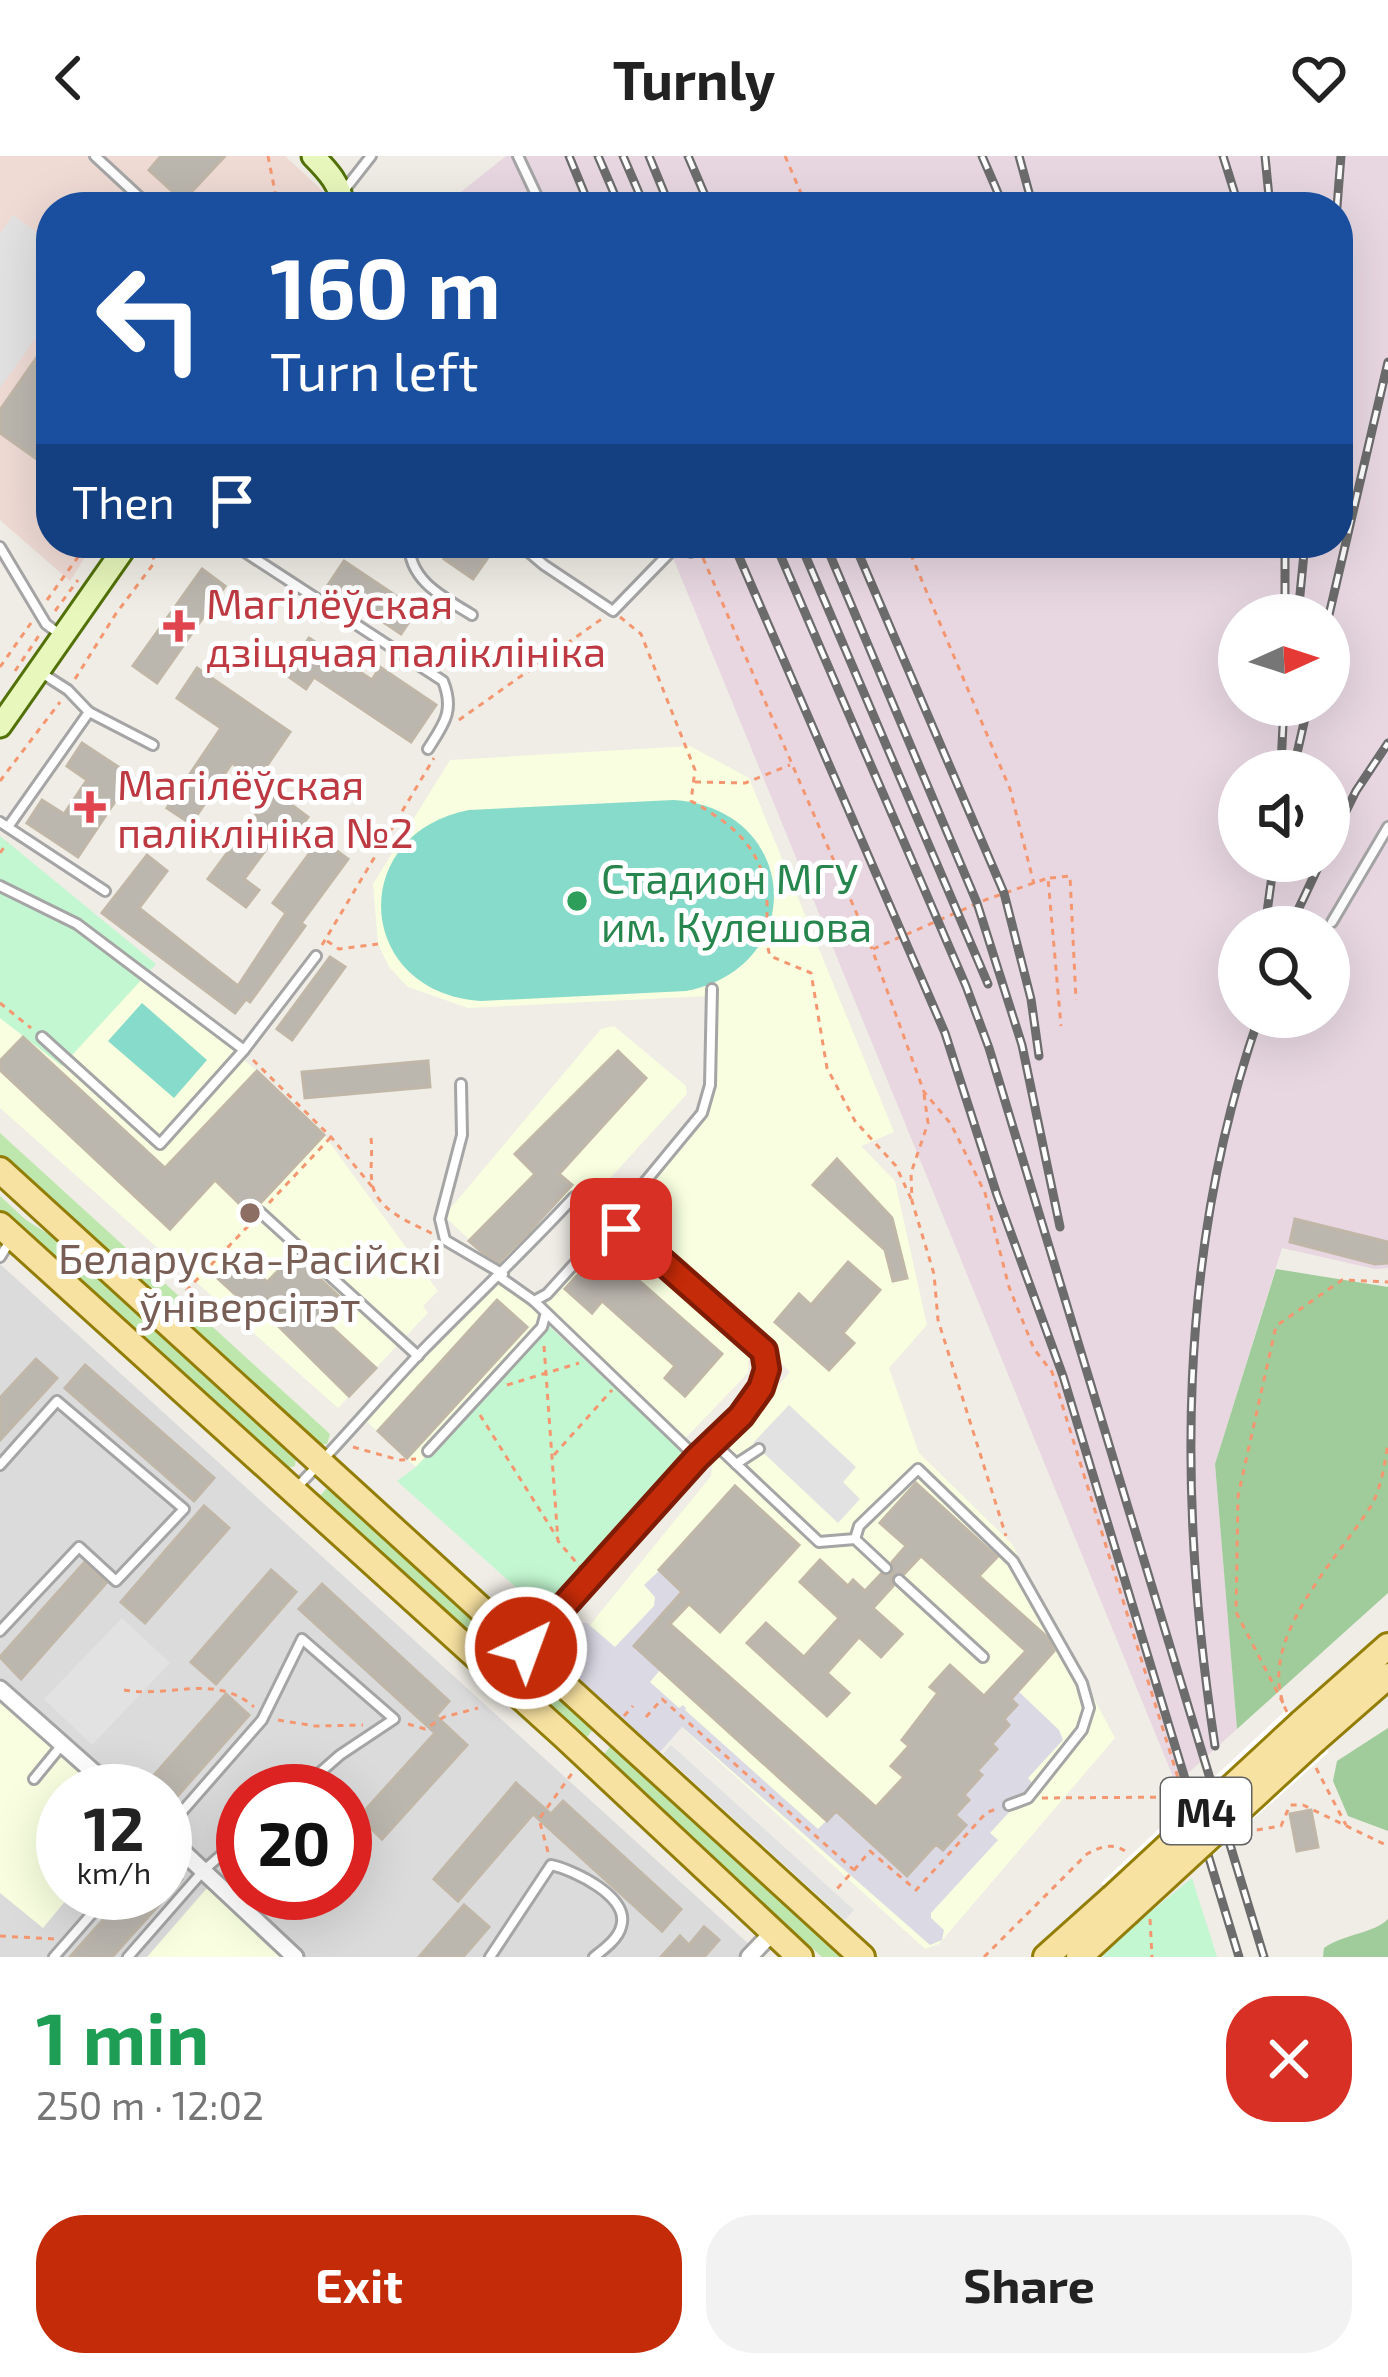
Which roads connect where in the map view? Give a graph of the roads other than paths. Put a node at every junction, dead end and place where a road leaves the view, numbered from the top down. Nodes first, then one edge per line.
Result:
1 (95, 156) edge
2 (313, 156) edge
3 (371, 156) edge
4 (518, 156) edge
5 (134, 192) edge
6 (338, 192) edge
7 (347, 192) edge
8 (535, 192) edge
9 (0, 548) edge
10 (118, 558) edge
11 (254, 558) edge
12 (409, 558) edge
13 (536, 558) edge
14 (675, 558) edge
15 (472, 615) dead end
16 (63, 638) junction
17 (39, 671) junction
18 (89, 712) junction
19 (0, 726) edge
20 (154, 745) dead end
21 (428, 749) dead end
22 (4, 824) edge
23 (1388, 827) edge
24 (0, 886) edge
25 (105, 891) dead end
26 (1341, 906) edge
27 (316, 956) road end
28 (712, 989) dead end
29 (42, 1037) road end
30 (244, 1050) junction
31 (461, 1084) dead end
32 (0, 1170) edge
33 (574, 1197) dead end
34 (260, 1212) dead end
35 (604, 1230) junction
36 (4, 1240) edge
37 (502, 1275) junction
38 (534, 1301) junction
39 (545, 1316) junction
40 (418, 1356) junction
41 (714, 1444) junction
42 (759, 1449) dead end
43 (428, 1451) road end
44 (697, 1458) junction
45 (322, 1462) junction
46 (736, 1464) junction
47 (0, 1465) edge
48 (293, 1491) junction
49 (855, 1539) junction
50 (886, 1568) dead end
51 (899, 1580) dead end
52 (0, 1631) edge
53 (1388, 1646) edge
54 (526, 1648) junction
55 (983, 1657) dead end
56 (1388, 1676) edge
57 (0, 1689) edge
58 (1306, 1738) junction
59 (62, 1744) junction
60 (85, 1764) edge
61 (224, 1764) edge
62 (330, 1764) edge
63 (216, 1774) edge
64 (34, 1779) dead end
65 (192, 1802) edge
66 (1009, 1805) road end
67 (192, 1859) edge
68 (216, 1860) edge
69 (204, 1870) junction
70 (1120, 1906) junction
71 (86, 1920) edge
72 (785, 1947) edge
73 (54, 1957) edge
74 (128, 1957) edge
75 (295, 1957) edge
76 (490, 1957) edge
77 (594, 1957) edge
78 (749, 1957) edge
79 (862, 1957) edge
80 (1046, 1957) edge
81 (1079, 1957) edge

1 - 5 lane
2 - 6 main road
3 - 7 lane
4 - 8 lane
9 - 16 lane
10 - 16 main road
11 - 21 lane
12 - 15 lane
13 - 14 lane
16 - 17 main road
17 - 18 lane
17 - 19 main road
18 - 20 lane
18 - 22 lane
22 - 25 lane
23 - 26 lane
24 - 30 lane
27 - 30 lane
28 - 35 lane
29 - 30 lane
31 - 37 lane
32 - 45 main road
33 - 37 lane
34 - 40 lane
35 - 38 lane
35 - 41 lane
36 - 48 main road
37 - 38 lane
37 - 40 lane
38 - 39 lane
39 - 43 lane
39 - 44 lane
40 - 45 lane
41 - 44 lane
41 - 46 lane
42 - 46 lane
44 - 54 lane
45 - 48 lane
45 - 54 main road
46 - 49 lane
47 - 52 lane
48 - 72 main road
49 - 50 lane
49 - 66 lane
51 - 55 lane
53 - 58 main road, М4
54 - 79 main road
56 - 58 main road, М4
57 - 59 street
58 - 70 main road, М4, bridge
59 - 60 street
59 - 64 lane
61 - 62 lane
63 - 65 lane
67 - 69 street
68 - 69 lane
69 - 74 lane
69 - 75 street
70 - 80 main road, М4
70 - 81 main road, М4
71 - 73 lane
72 - 78 street
76 - 77 lane

